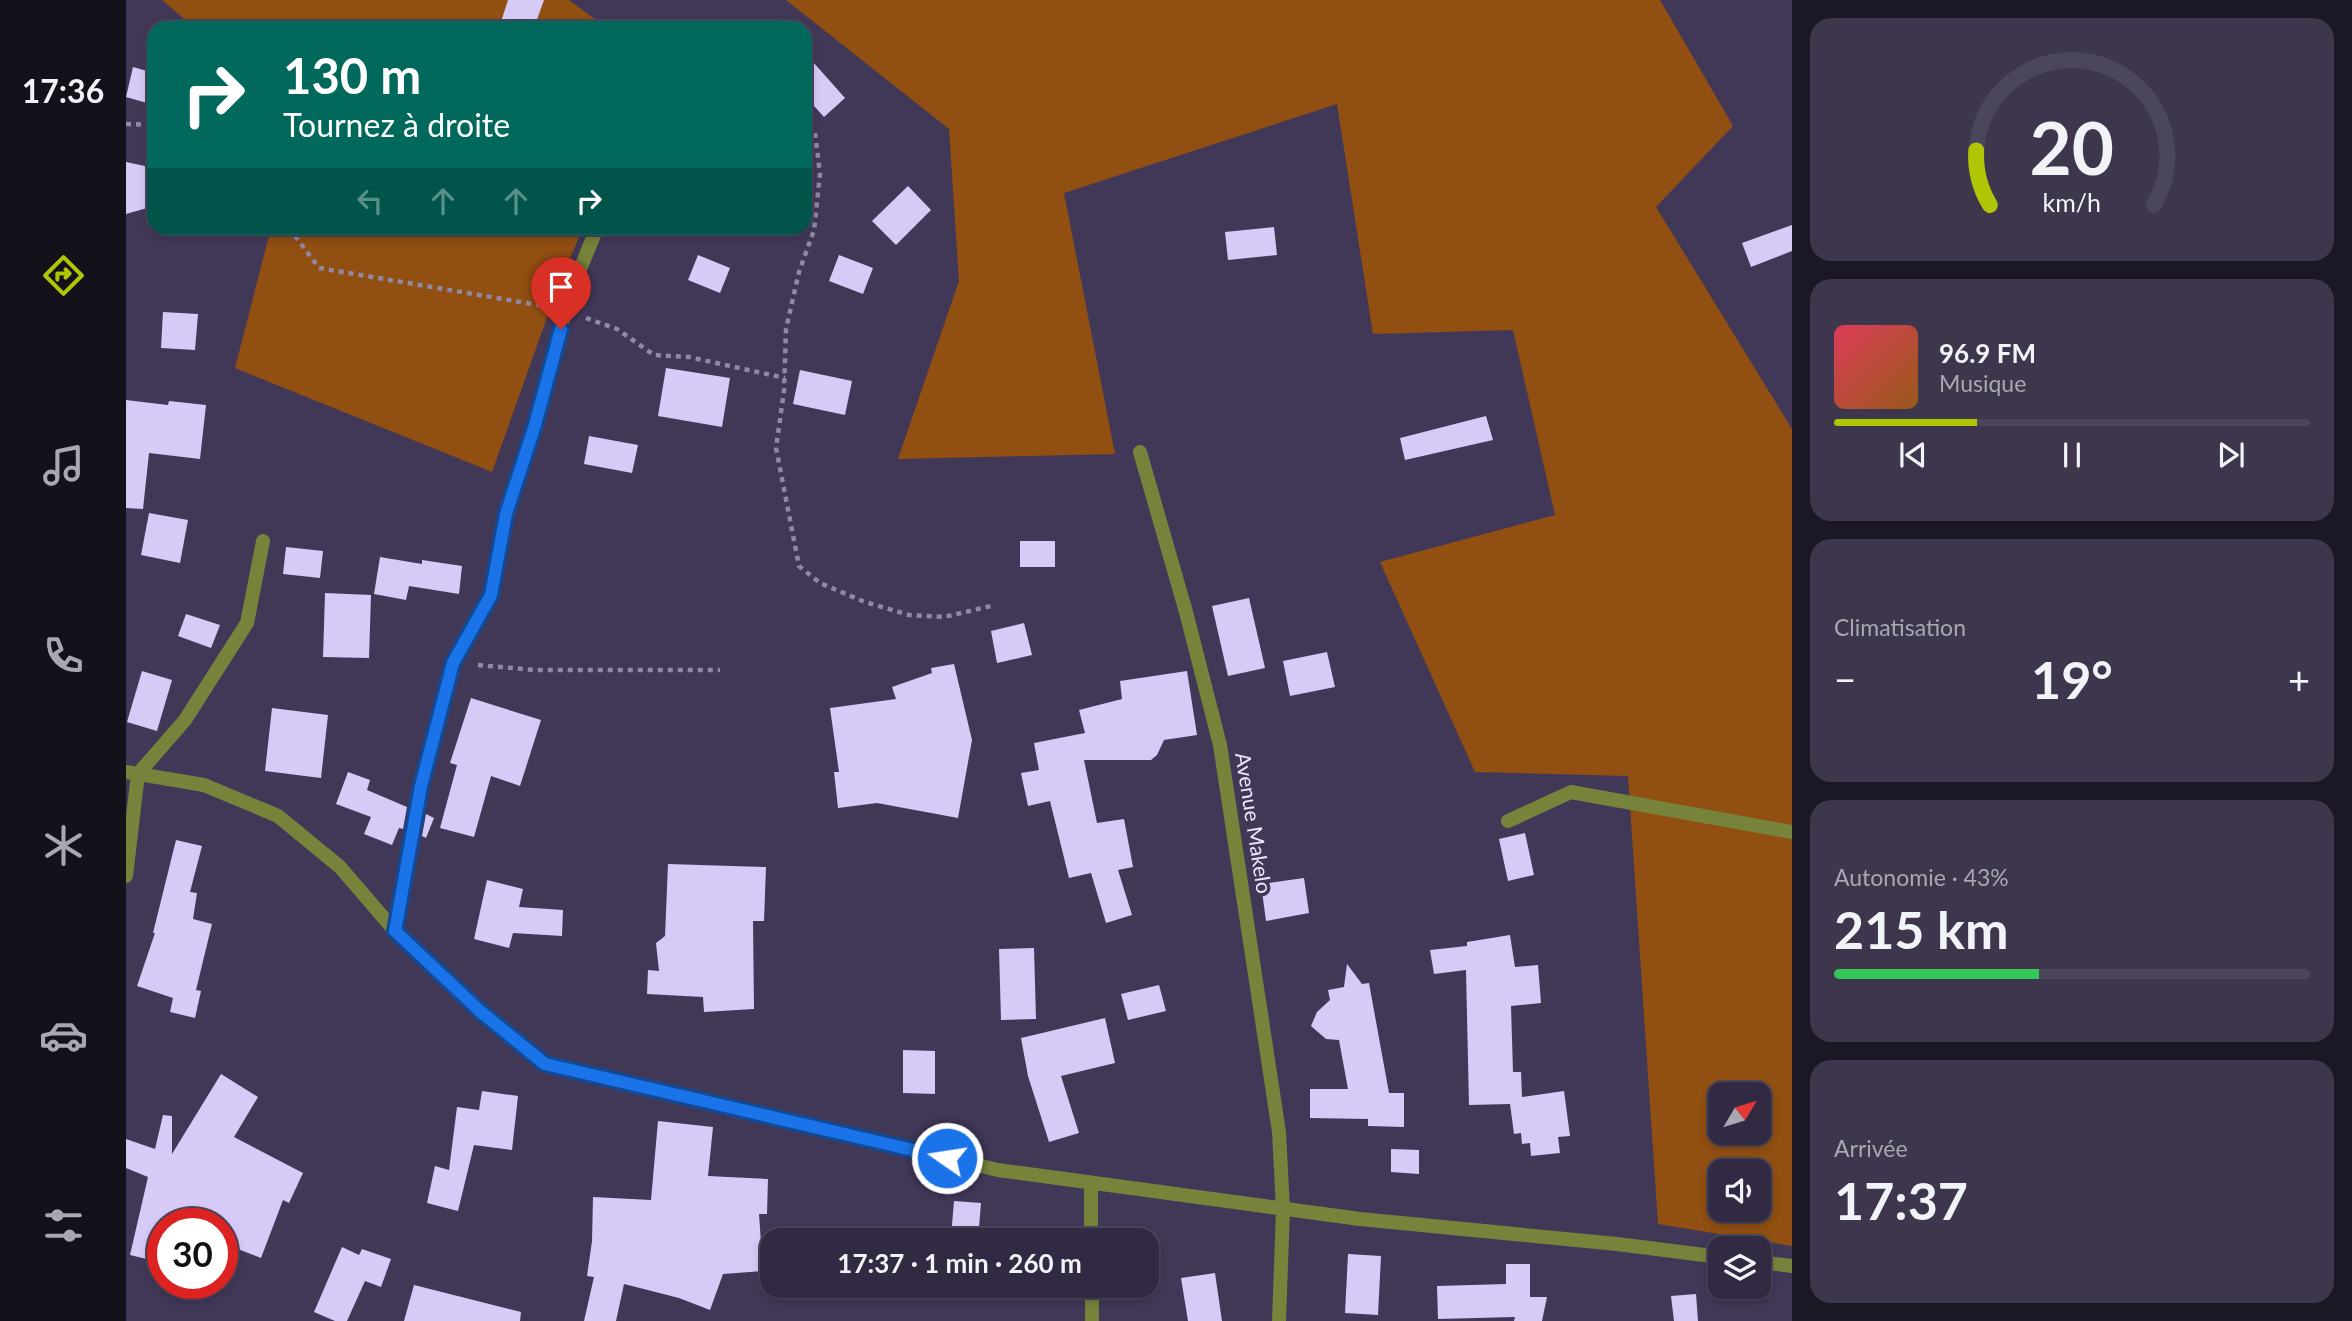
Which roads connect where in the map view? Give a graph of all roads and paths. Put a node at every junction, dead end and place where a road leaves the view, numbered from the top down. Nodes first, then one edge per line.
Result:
1 (126, 124) edge
2 (147, 125) edge
3 (815, 133) dead end
4 (294, 235) edge
5 (594, 235) edge
6 (566, 310) junction
7 (785, 378) junction
8 (1140, 452) dead end
9 (263, 541) dead end
10 (991, 606) dead end
11 (453, 663) junction
12 (720, 670) dead end
13 (132, 773) edge
14 (1508, 821) dead end
15 (1792, 832) edge
16 (126, 876) edge
17 (395, 931) junction
18 (1091, 1183) junction
19 (1283, 1209) junction
20 (1091, 1228) edge
21 (1708, 1255) edge
22 (1771, 1263) edge
23 (1792, 1266) edge
24 (1091, 1298) edge
25 (1091, 1321) edge
26 (1279, 1321) edge

1 - 2 path
3 - 7 path
4 - 6 path
5 - 6 street
6 - 7 path
6 - 11 street
7 - 10 path
8 - 19 street, Avenue Makelo
9 - 13 street
11 - 12 path
11 - 17 street
13 - 16 street
13 - 17 street
14 - 15 street
17 - 18 street
18 - 19 street
18 - 20 street
19 - 21 street
19 - 26 street, Avenue Makelo
22 - 23 street
24 - 25 street

